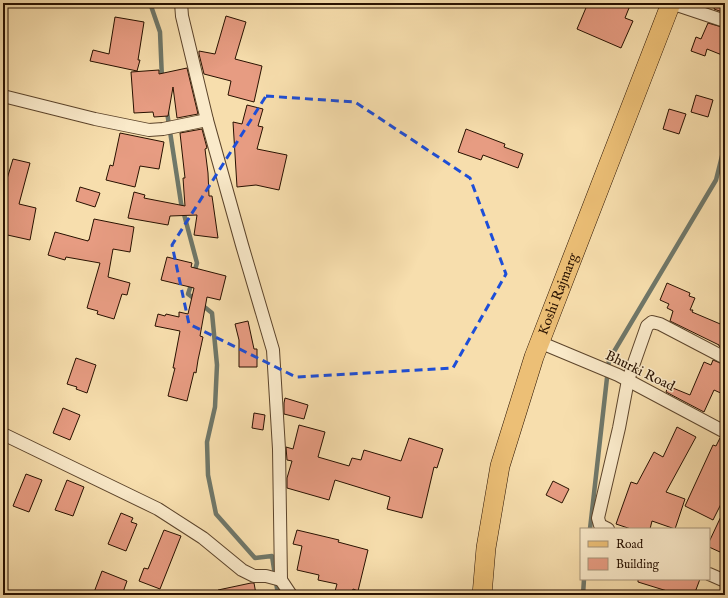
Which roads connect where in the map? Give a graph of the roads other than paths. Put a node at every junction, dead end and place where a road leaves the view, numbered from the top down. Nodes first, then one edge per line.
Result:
1 (181, 3) edge
2 (671, 3) edge
3 (725, 21) edge
4 (3, 96) edge
5 (207, 120) junction
6 (539, 342) junction
7 (725, 358) edge
8 (623, 378) junction
9 (725, 432) edge
10 (3, 434) edge
11 (606, 528) edge
12 (710, 574) edge
13 (274, 579) junction
14 (725, 581) edge
15 (291, 595) edge
16 (482, 595) edge

1 - 5 street
2 - 3 street
2 - 6 main road, Koshi Rajmarg
4 - 5 street
5 - 13 street
6 - 8 street, Bhurki Road
6 - 16 main road, Koshi Rajmarg
7 - 8 street
8 - 9 street, Bhurki Road
8 - 11 street
10 - 13 street
12 - 14 street
13 - 15 street

